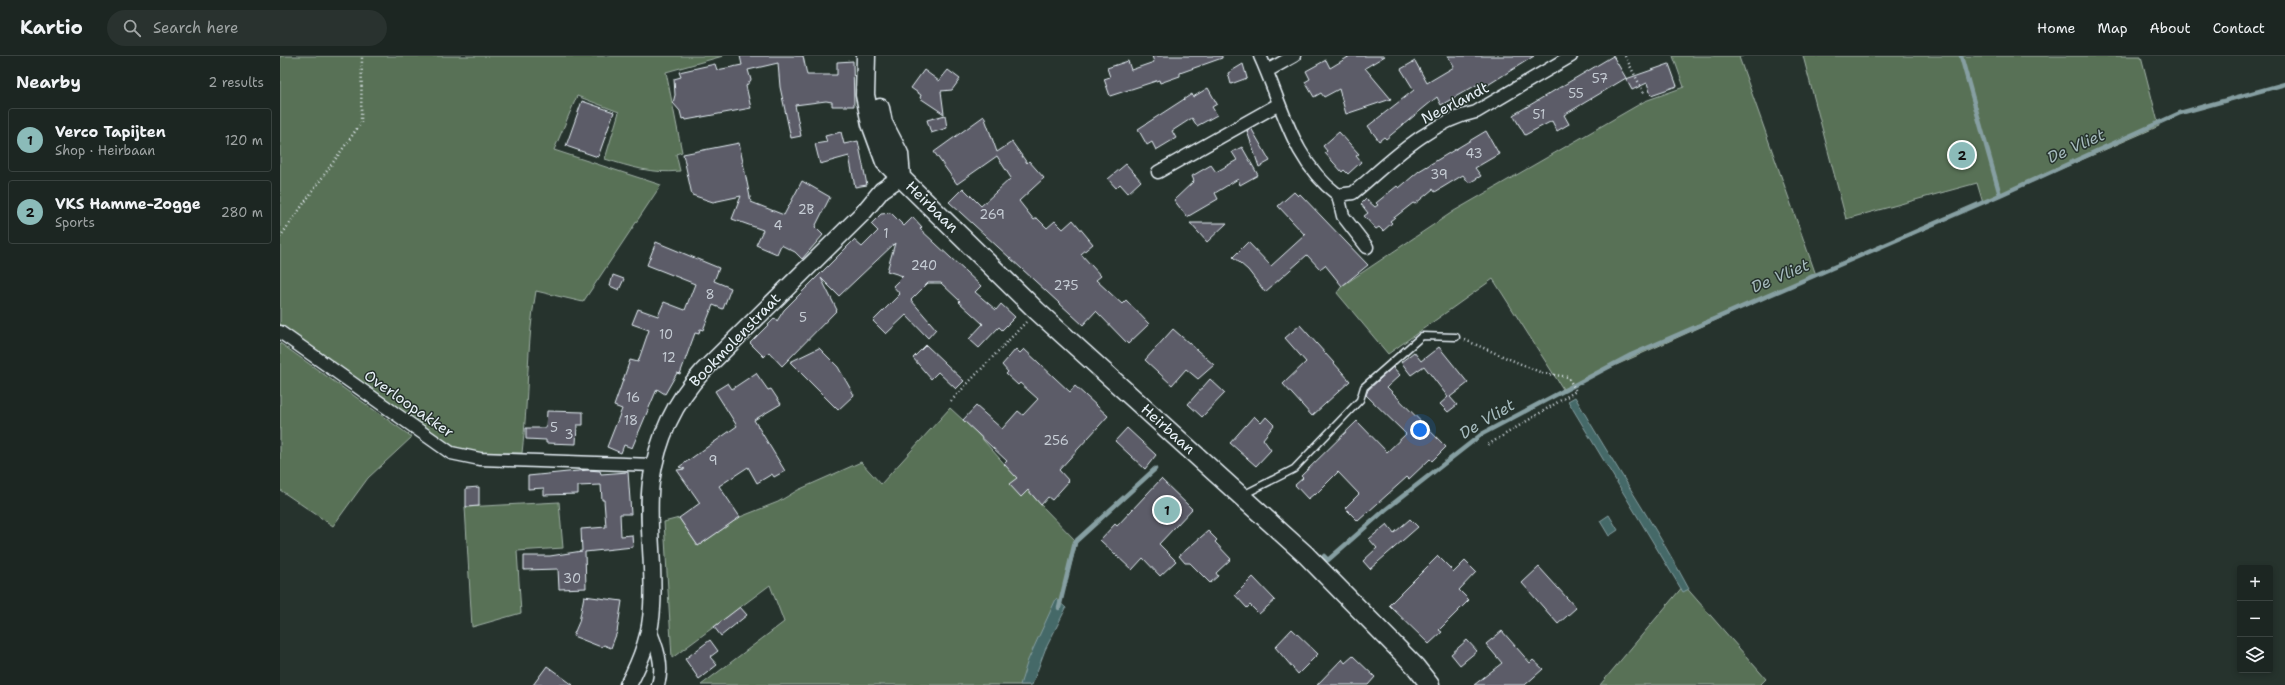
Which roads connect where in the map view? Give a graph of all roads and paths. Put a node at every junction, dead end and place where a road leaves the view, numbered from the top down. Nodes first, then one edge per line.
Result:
1 (362, 56) edge
2 (868, 56) edge
3 (1260, 56) edge
4 (1294, 56) edge
5 (1571, 56) edge
6 (1625, 56) edge
7 (1267, 71) junction
8 (1645, 95) dead end
9 (1279, 104) junction
10 (1158, 172) dead end
11 (901, 177) junction
12 (1338, 195) junction
13 (280, 237) edge
14 (1366, 247) dead end
15 (1037, 311) junction
16 (280, 332) edge
17 (1456, 337) joint
18 (950, 401) dead end
19 (1486, 446) dead end
20 (654, 465) junction
21 (1242, 496) junction
22 (649, 628) junction
23 (628, 685) edge
24 (658, 685) edge
25 (1430, 685) edge

1 - 13 path
2 - 11 main road, Heirbaan
3 - 7 street
4 - 7 street
5 - 12 street, Neerlandt
6 - 8 path
7 - 9 street
9 - 10 street
9 - 12 street
11 - 15 main road, Heirbaan
11 - 20 street, Bookmolenstraat
12 - 14 street
15 - 18 path
15 - 21 main road, Heirbaan
16 - 20 street, Overloopakker
17 - 19 path
17 - 21 lane
20 - 22 street, Bookmolenstraat
21 - 25 main road, Heirbaan
22 - 23 street, Bookmolenstraat
22 - 24 street

